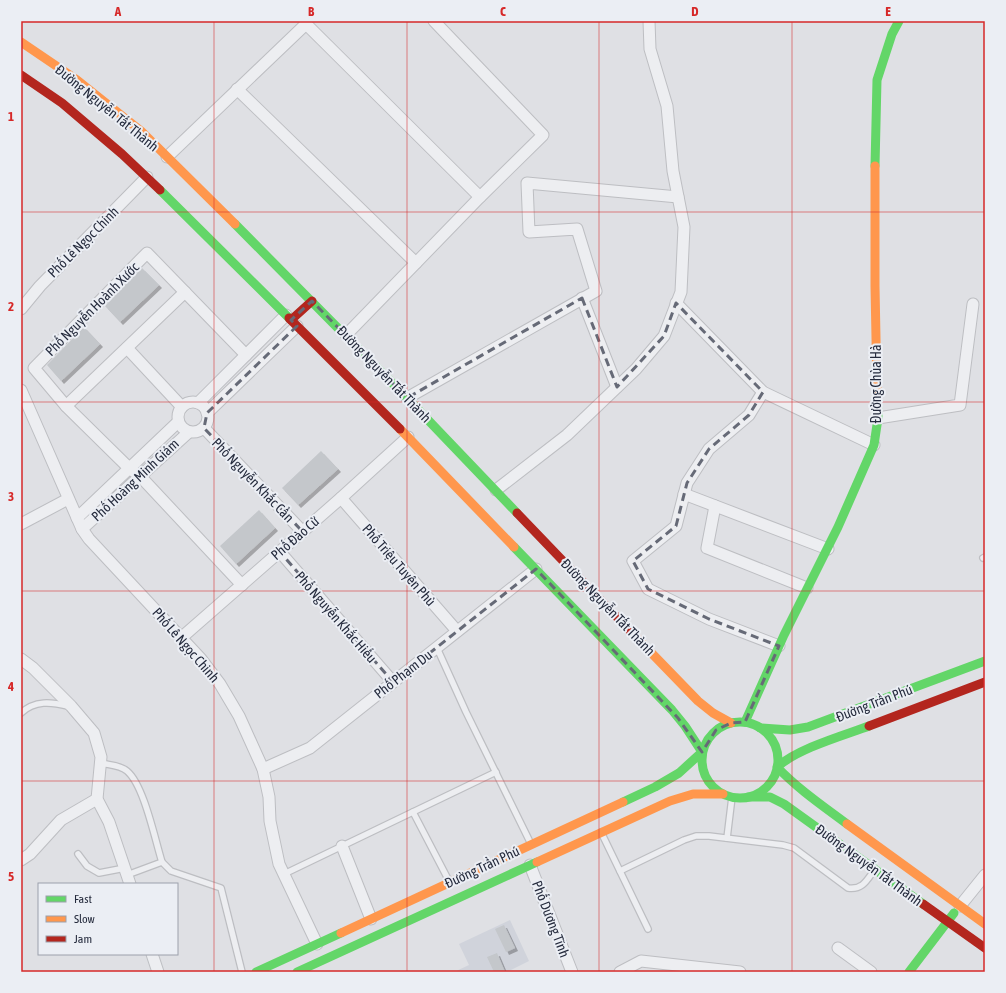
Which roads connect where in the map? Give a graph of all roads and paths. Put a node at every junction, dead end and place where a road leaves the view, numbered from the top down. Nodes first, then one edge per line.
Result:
1 (434, 21) edge
2 (649, 21) edge
3 (899, 21) edge
4 (305, 22) edge
5 (21, 42) edge
6 (21, 75) edge
7 (237, 89) junction
8 (167, 157) junction
9 (147, 177) junction
10 (480, 197) junction
11 (678, 197) junction
12 (416, 263) junction
13 (185, 292) junction
14 (582, 298) junction
15 (312, 301) junction
16 (676, 303) junction
17 (973, 304) dead end
18 (21, 309) edge
19 (292, 320) junction
20 (346, 335) junction
21 (127, 348) junction
22 (246, 355) junction
23 (617, 387) junction
24 (21, 390) edge
25 (763, 392) junction
26 (407, 398) junction
27 (198, 403) junction
28 (66, 406) junction
29 (182, 407) junction
30 (207, 413) junction
31 (878, 418) junction
32 (178, 422) junction
33 (204, 428) junction
34 (188, 432) junction
35 (408, 437) junction
36 (874, 445) junction
37 (129, 468) junction
38 (140, 476) junction
39 (496, 490) junction
40 (684, 494) junction
41 (342, 498) junction
42 (68, 499) junction
43 (715, 506) junction
44 (77, 518) junction
45 (21, 524) edge
46 (82, 529) junction
47 (303, 532) junction
48 (828, 549) junction
49 (280, 552) junction
50 (536, 569) junction
51 (242, 585) junction
52 (807, 588) junction
53 (457, 632) junction
54 (181, 638) junction
55 (779, 646) junction
56 (437, 648) junction
57 (21, 659) edge
58 (985, 661) edge
59 (393, 682) junction
60 (985, 682) edge
61 (71, 706) junction
62 (21, 713) edge
63 (745, 722) junction
64 (731, 723) junction
65 (760, 728) junction
66 (702, 752) junction
67 (101, 763) junction
68 (777, 767) junction
69 (263, 769) junction
70 (496, 772) junction
71 (723, 794) junction
72 (732, 797) junction
73 (748, 797) junction
74 (96, 799) junction
75 (413, 812) junction
76 (601, 832) junction
77 (727, 838) junction
78 (531, 844) junction
79 (342, 846) junction
80 (78, 854) dead end
81 (21, 860) edge
82 (162, 862) junction
83 (530, 865) junction
84 (875, 869) junction
85 (620, 870) junction
86 (284, 874) junction
87 (985, 875) edge
88 (127, 876) edge
89 (450, 882) junction
90 (960, 906) junction
91 (371, 919) junction
92 (948, 922) junction
93 (985, 924) edge
94 (648, 929) dead end
95 (317, 944) junction
96 (838, 948) dead end
97 (985, 948) edge
98 (152, 955) edge
99 (158, 972) edge
100 (242, 972) edge
101 (256, 972) edge
102 (297, 972) edge
103 (572, 972) edge
104 (620, 972) edge
105 (740, 972) edge
106 (871, 972) edge
107 (909, 972) edge

1 - 10 street
2 - 11 street
3 - 31 main road, Đường Chùa Hà
4 - 7 street
4 - 10 street
5 - 8 main road, Đường Nguyễn Tất Thành
6 - 9 main road, Đường Nguyễn Tất Thành
7 - 8 street
7 - 12 street
8 - 15 main road, Đường Nguyễn Tất Thành
9 - 18 street, Phố Lê Ngọc Chinh
9 - 19 main road, Đường Nguyễn Tất Thành
10 - 12 street
11 - 14 street
11 - 16 street
12 - 20 street
13 - 21 street
13 - 22 street, Phố Nguyễn Hoành Xước
13 - 28 street, Phố Nguyễn Hoành Xước
14 - 23 street
14 - 26 street
15 - 19 main road
15 - 20 main road, Đường Nguyễn Tất Thành
16 - 23 street
16 - 25 street
17 - 31 street
19 - 22 street
19 - 30 street
19 - 35 main road, Đường Nguyễn Tất Thành
20 - 26 main road, Đường Nguyễn Tất Thành
21 - 28 street
21 - 29 street
22 - 27 street
23 - 39 street
24 - 42 street, Phố Lê Ngọc Chinh
25 - 36 street
25 - 40 street
26 - 39 main road, Đường Nguyễn Tất Thành
27 - 29 street
27 - 30 street
28 - 37 street, Phố Nguyễn Hoành Xước
29 - 32 street
30 - 33 street
31 - 36 main road, Đường Chùa Hà
32 - 34 street
32 - 37 street, Phố Hoàng Minh Giám
33 - 34 street
33 - 47 street, Phố Nguyễn Khắc Cần
34 - 38 street, Phố Hoàng Minh Giám
35 - 41 street, Phố Đào Cừ
35 - 50 main road, Đường Nguyễn Tất Thành
36 - 48 main road, Đường Chùa Hà
37 - 38 street, Phố Nguyễn Hoành Xước
37 - 44 street, Phố Hoàng Minh Giám
38 - 46 street, Phố Hoàng Minh Giám
38 - 51 street, Phố Nguyễn Hoành Xước
39 - 64 main road, Đường Nguyễn Tất Thành
40 - 43 street
40 - 55 street
41 - 47 street, Phố Đào Cừ
41 - 53 street, Phố Triệu Tuyên Phù
42 - 44 street, Phố Lê Ngọc Chinh
42 - 45 street
43 - 48 street
43 - 52 street
44 - 46 street, Phố Lê Ngọc Chinh
46 - 54 street, Phố Lê Ngọc Chinh
47 - 49 street, Phố Đào Cừ
48 - 52 main road, Đường Chùa Hà
49 - 51 street, Phố Đào Cừ
49 - 59 street, Phố Nguyễn Khắc Hiếu
50 - 53 street, Phố Phạm Du
50 - 66 main road, Đường Nguyễn Tất Thành
51 - 54 street, Phố Đào Cừ
52 - 55 main road, Đường Chùa Hà
53 - 56 street, Phố Phạm Du
54 - 69 street, Phố Lê Ngọc Chinh
55 - 63 main road, Đường Chùa Hà
56 - 59 street, Phố Phạm Du
56 - 70 lane
57 - 61 street
58 - 65 main road, Đường Trần Phú
59 - 69 street, Phố Phạm Du
60 - 68 main road, Đường Trần Phú
61 - 62 lane
61 - 67 street
63 - 64 main road
63 - 65 main road
64 - 66 main road
65 - 68 main road
66 - 71 main road
66 - 78 main road, Đường Trần Phú
67 - 74 street
67 - 82 lane
68 - 73 main road
68 - 90 main road, Đường Nguyễn Tất Thành
69 - 86 street, Phố Lê Ngọc Chinh
70 - 75 lane
70 - 78 lane
71 - 72 main road
71 - 76 main road, Đường Trần Phú
72 - 73 main road
72 - 77 lane
73 - 84 main road, Đường Nguyễn Tất Thành
74 - 81 street
74 - 88 street
75 - 79 lane
75 - 89 lane
76 - 83 main road, Đường Trần Phú
76 - 85 lane
77 - 84 lane
77 - 85 lane
78 - 89 main road, Đường Trần Phú
79 - 86 lane
79 - 91 street
80 - 88 lane
82 - 88 lane
82 - 100 lane
83 - 102 main road, Đường Trần Phú
83 - 103 street, Phố Dương Tĩnh
84 - 92 main road, Đường Nguyễn Tất Thành
85 - 94 lane
86 - 95 street, Phố Lê Ngọc Chinh
87 - 90 street
89 - 91 main road, Đường Trần Phú
90 - 92 main road
90 - 93 main road, Đường Nguyễn Tất Thành
91 - 95 main road, Đường Trần Phú
92 - 97 main road, Đường Nguyễn Tất Thành
92 - 107 main road
95 - 101 main road, Đường Trần Phú
96 - 106 street
98 - 99 street
104 - 105 street

